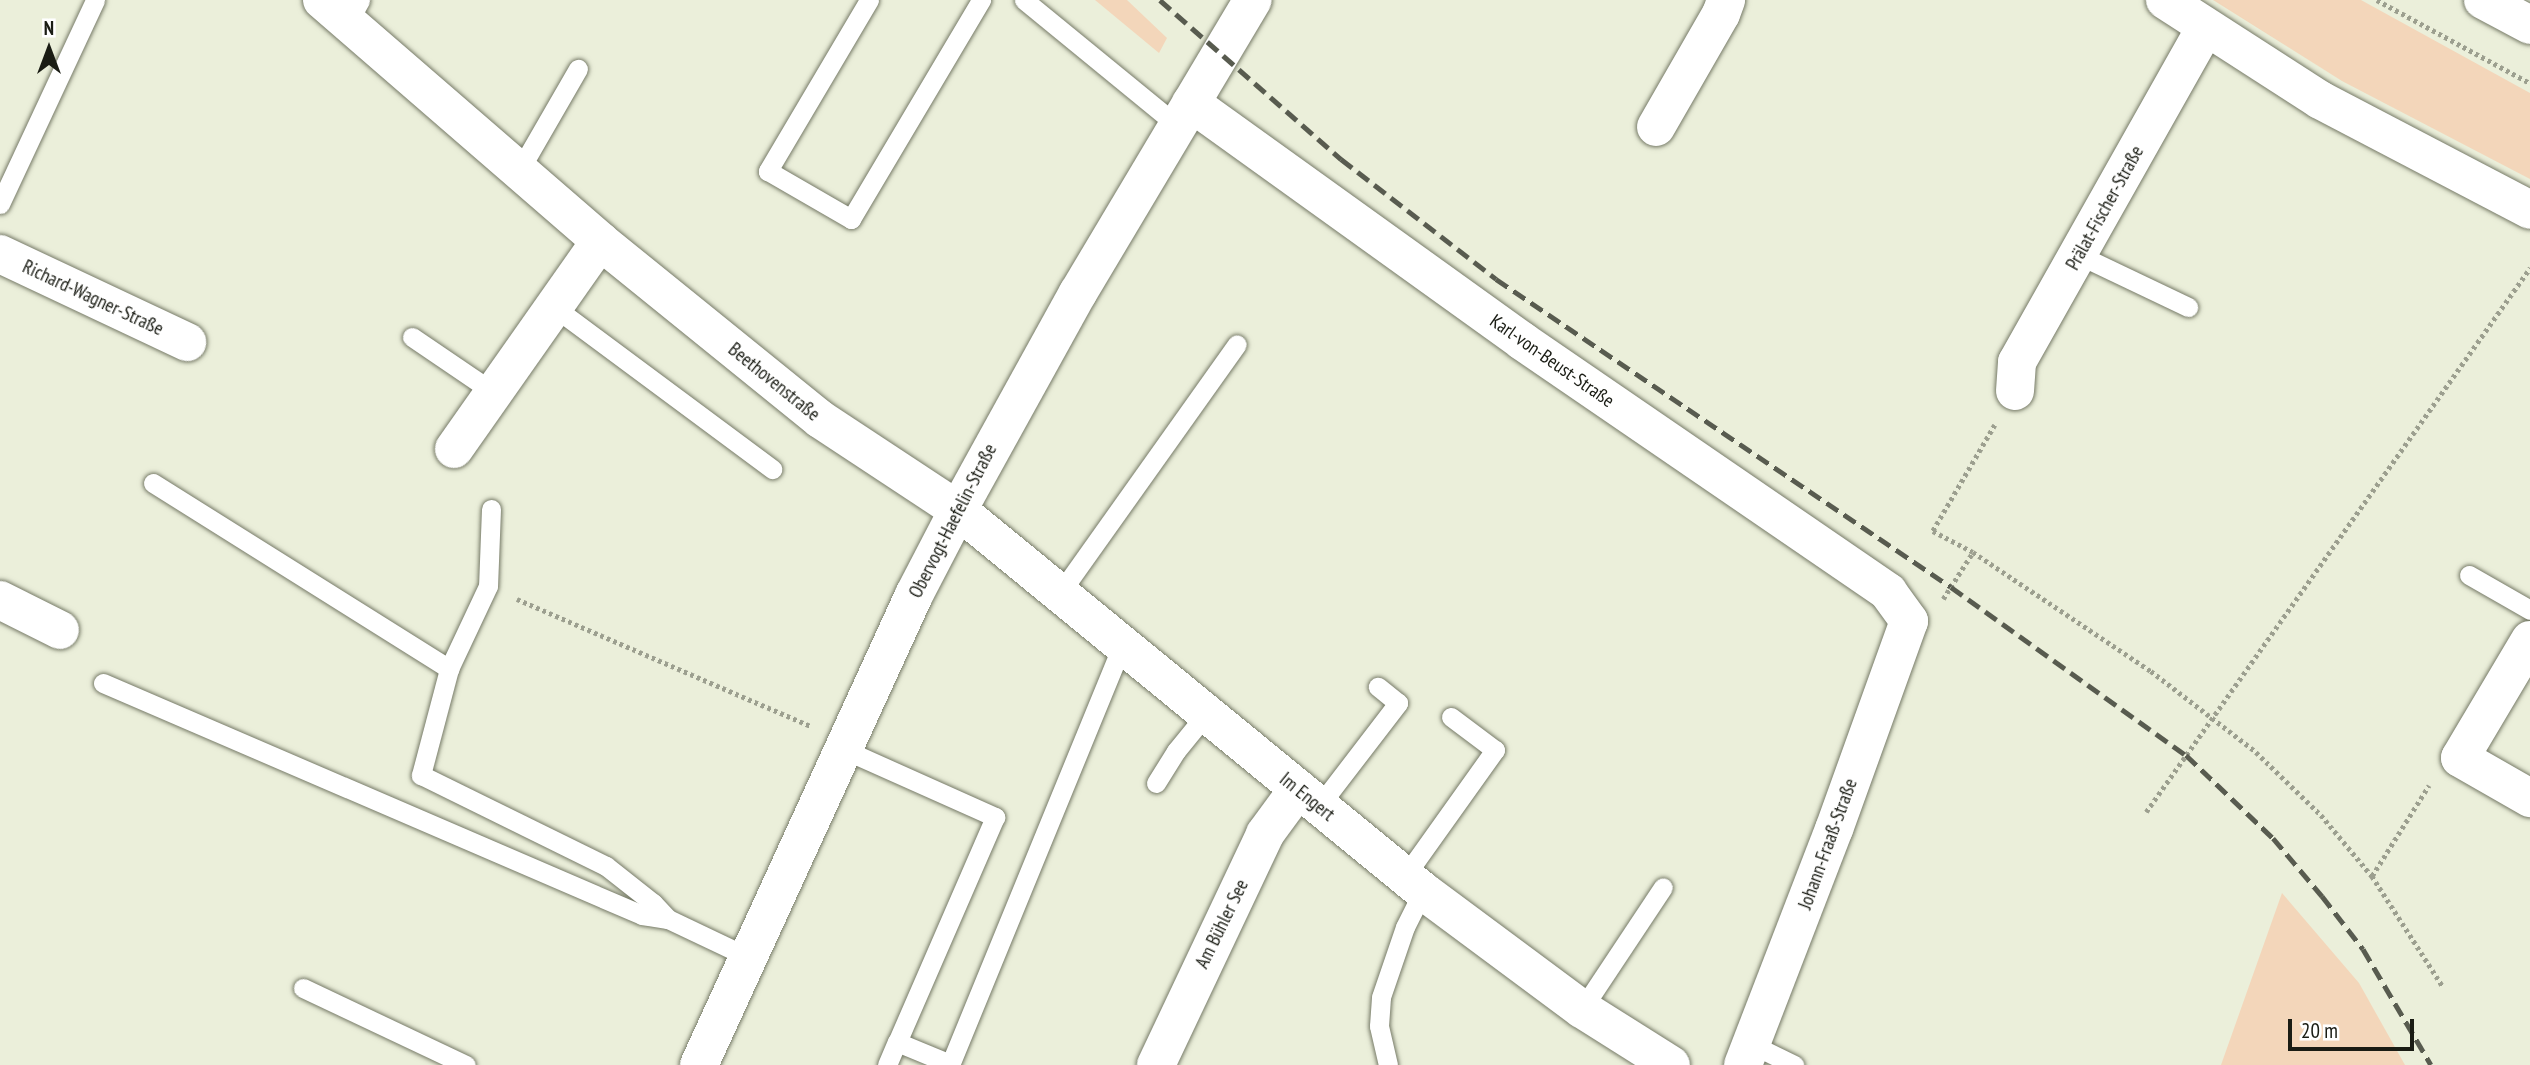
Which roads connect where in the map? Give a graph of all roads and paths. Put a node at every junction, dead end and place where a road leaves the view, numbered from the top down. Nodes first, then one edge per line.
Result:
1 (96, 0) edge
2 (869, 0) edge
3 (981, 0) edge
4 (1024, 0) edge
5 (1253, 0) edge
6 (1726, 0) edge
7 (2165, 0) edge
8 (2377, 0) edge
9 (2483, 0) edge
10 (343, 7) edge
11 (2530, 25) edge
12 (2205, 27) junction
13 (578, 69) dead end
14 (2530, 83) edge
15 (1185, 115) junction
16 (1656, 127) dead end
17 (519, 171) junction
18 (0, 204) edge
19 (2530, 210) edge
20 (600, 241) junction
21 (2079, 255) junction
22 (3, 264) edge
23 (2530, 268) edge
24 (554, 307) junction
25 (2188, 307) dead end
26 (412, 337) dead end
27 (187, 342) dead end
28 (1237, 344) dead end
29 (2015, 391) joint
30 (493, 392) junction
31 (454, 449) dead end
32 (772, 468) dead end
33 (153, 483) dead end
34 (491, 509) dead end
35 (958, 510) junction
36 (1973, 552) junction
37 (2469, 575) dead end
38 (488, 586) junction
39 (1060, 593) junction
40 (0, 600) edge
41 (2530, 610) edge
42 (1909, 621) junction
43 (60, 630) dead end
44 (2530, 640) edge
45 (1122, 646) junction
46 (449, 669) junction
47 (103, 683) dead end
48 (1378, 687) dead end
49 (1207, 713) junction
50 (1451, 717) dead end
51 (2213, 717) junction
52 (845, 745) junction
53 (2460, 758) junction
54 (1156, 783) dead end
55 (1308, 798) junction
56 (2530, 798) edge
57 (2146, 812) dead end
58 (2372, 876) junction
59 (1414, 883) junction
60 (1663, 887) dead end
61 (668, 919) junction
62 (748, 957) junction
63 (2442, 985) dead end
64 (303, 988) dead end
65 (1582, 1009) junction
66 (897, 1042) junction
67 (1748, 1055) edge
68 (466, 1065) edge
69 (699, 1065) edge
70 (887, 1065) edge
71 (950, 1065) edge
72 (1156, 1065) edge
73 (1388, 1065) edge
74 (1671, 1065) edge
75 (1794, 1065) edge

1 - 18 lane
2 - 3 lane
4 - 15 lane
5 - 15 street, Obervogt-Haefelin-Straße
6 - 16 street
7 - 12 street
8 - 14 path
9 - 11 street
10 - 17 street, Beethovenstraße
12 - 19 street
12 - 21 street, Prälat-Fischer-Straße
13 - 17 lane
15 - 35 street, Obervogt-Haefelin-Straße
15 - 42 street, Karl-von-Beust-Straße
17 - 20 street, Beethovenstraße
20 - 24 street
20 - 35 street, Beethovenstraße
21 - 25 lane
21 - 29 street, Prälat-Fischer-Straße
22 - 27 street, Richard-Wagner-Straße
23 - 51 path
24 - 30 street
24 - 32 lane
26 - 30 lane
28 - 39 lane
29 - 36 path
30 - 31 street
33 - 46 lane
34 - 38 lane
35 - 39 street, Im Engert
35 - 52 street, Obervogt-Haefelin-Straße
36 - 42 path
36 - 51 path
37 - 41 lane
38 - 46 lane
38 - 52 path
39 - 45 street, Im Engert
40 - 43 street
42 - 67 street, Johann-Fraaß-Straße
44 - 53 street
45 - 49 street, Im Engert
45 - 71 lane
46 - 61 lane
47 - 61 lane
48 - 55 lane
49 - 54 lane
49 - 55 street, Im Engert
50 - 59 lane
51 - 57 path
51 - 58 path
52 - 62 street, Obervogt-Haefelin-Straße
52 - 66 lane
53 - 56 street
53 - 58 path
55 - 59 street, Im Engert
55 - 72 street, Am Bühler See
58 - 63 path
59 - 65 street, Im Engert
59 - 73 lane
60 - 65 lane
61 - 62 lane
62 - 69 street, Obervogt-Haefelin-Straße
64 - 68 lane
65 - 74 street, Im Engert
66 - 70 lane
66 - 71 lane
67 - 75 lane

